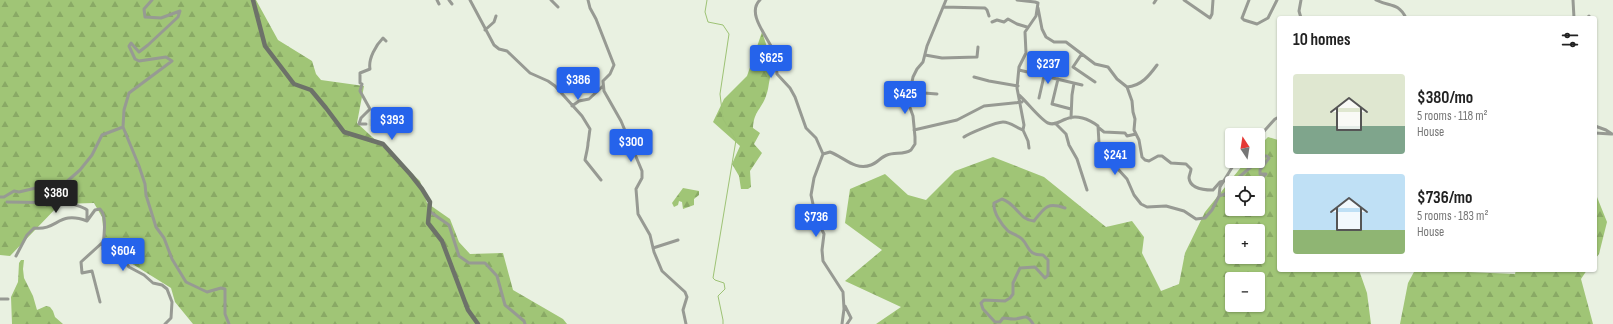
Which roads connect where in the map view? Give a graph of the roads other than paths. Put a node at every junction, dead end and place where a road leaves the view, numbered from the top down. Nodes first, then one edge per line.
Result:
1 (152, 0) edge
2 (253, 0) edge
3 (437, 0) edge
4 (449, 0) edge
5 (470, 0) edge
6 (551, 0) edge
7 (588, 0) edge
8 (760, 0) edge
9 (946, 0) edge
10 (1017, 0) edge
11 (1041, 0) edge
12 (1184, 0) edge
13 (1213, 0) edge
14 (1249, 0) edge
15 (1277, 0) edge
16 (1301, 0) edge
17 (1376, 0) edge
18 (1573, 0) edge
19 (1038, 3) junction
20 (439, 4) dead end
21 (452, 4) dead end
22 (558, 7) dead end
23 (943, 7) junction
24 (1038, 8) junction
25 (496, 16) dead end
26 (989, 16) dead end
27 (1300, 16) edge
28 (1405, 16) edge
29 (1574, 16) edge
30 (992, 22) dead end
31 (1027, 28) junction
32 (485, 30) junction
33 (386, 41) dead end
34 (978, 47) dead end
35 (925, 55) junction
36 (1081, 55) junction
37 (1157, 65) dead end
38 (1019, 70) junction
39 (1044, 76) junction
40 (974, 77) dead end
41 (1058, 79) junction
42 (1095, 82) dead end
43 (1074, 83) junction
44 (1082, 85) dead end
45 (603, 86) junction
46 (1018, 86) junction
47 (1127, 87) junction
48 (911, 92) junction
49 (937, 94) dead end
50 (1019, 96) junction
51 (1039, 98) dead end
52 (1026, 101) junction
53 (1020, 103) junction
54 (572, 106) junction
55 (1071, 109) junction
56 (1071, 118) junction
57 (1277, 118) edge
58 (366, 124) dead end
59 (1055, 124) junction
60 (1597, 127) edge
61 (123, 128) junction
62 (1099, 128) junction
63 (914, 130) junction
64 (1023, 130) junction
65 (1265, 130) edge
66 (1597, 133) edge
67 (1136, 134) junction
68 (1613, 134) edge
69 (964, 137) dead end
70 (1029, 148) dead end
71 (823, 154) junction
72 (1232, 168) edge
73 (1240, 176) edge
74 (1264, 176) edge
75 (601, 180) dead end
76 (1224, 181) junction
77 (1087, 190) dead end
78 (1225, 194) edge
79 (1219, 196) junction
80 (0, 197) edge
81 (7, 202) dead end
82 (1065, 208) dead end
83 (429, 211) junction
84 (88, 221) junction
85 (678, 240) dead end
86 (103, 242) junction
87 (654, 248) junction
88 (16, 256) dead end
89 (0, 299) edge
90 (8, 299) dead end
91 (100, 302) dead end
92 (844, 305) junction
93 (165, 324) edge
94 (229, 324) edge
95 (478, 324) edge
96 (525, 324) edge
97 (686, 324) edge
98 (842, 324) edge
99 (847, 324) edge
100 (1033, 324) edge

1 - 61 street
2 - 83 main road
3 - 20 street
4 - 21 street
5 - 32 street
6 - 22 street
7 - 45 street
8 - 71 street
9 - 23 street
10 - 19 street
11 - 19 street
12 - 13 street
14 - 15 street
16 - 27 street
17 - 28 street
18 - 29 street
19 - 24 street
23 - 26 street
23 - 35 street
24 - 31 street
24 - 36 street
25 - 32 street
30 - 31 street
31 - 38 street
32 - 54 street
33 - 58 street
34 - 35 street
35 - 48 street
36 - 42 street
36 - 47 street
37 - 47 street
38 - 39 street
38 - 46 street
39 - 41 street
39 - 51 street
40 - 46 street
41 - 43 street
41 - 55 street
43 - 44 street
43 - 55 street
45 - 54 street
45 - 87 street
46 - 50 street
47 - 67 street
48 - 49 street
48 - 63 street
50 - 52 street
50 - 53 street
52 - 53 street
52 - 59 street
53 - 63 street
53 - 64 street
54 - 75 street
55 - 56 street
56 - 59 street
56 - 62 street
57 - 65 street
59 - 77 street
60 - 68 street
61 - 80 street
61 - 94 street
62 - 67 street
62 - 79 street
63 - 71 street
64 - 69 street
64 - 70 street
66 - 68 street
67 - 76 street
71 - 92 street
72 - 76 street
73 - 74 street
76 - 79 street
78 - 79 street
81 - 84 street
82 - 100 street
83 - 95 main road
83 - 96 street
84 - 86 street
84 - 88 street
85 - 87 street
86 - 91 street
86 - 93 street
87 - 97 street
89 - 90 street
92 - 98 street
92 - 99 street

